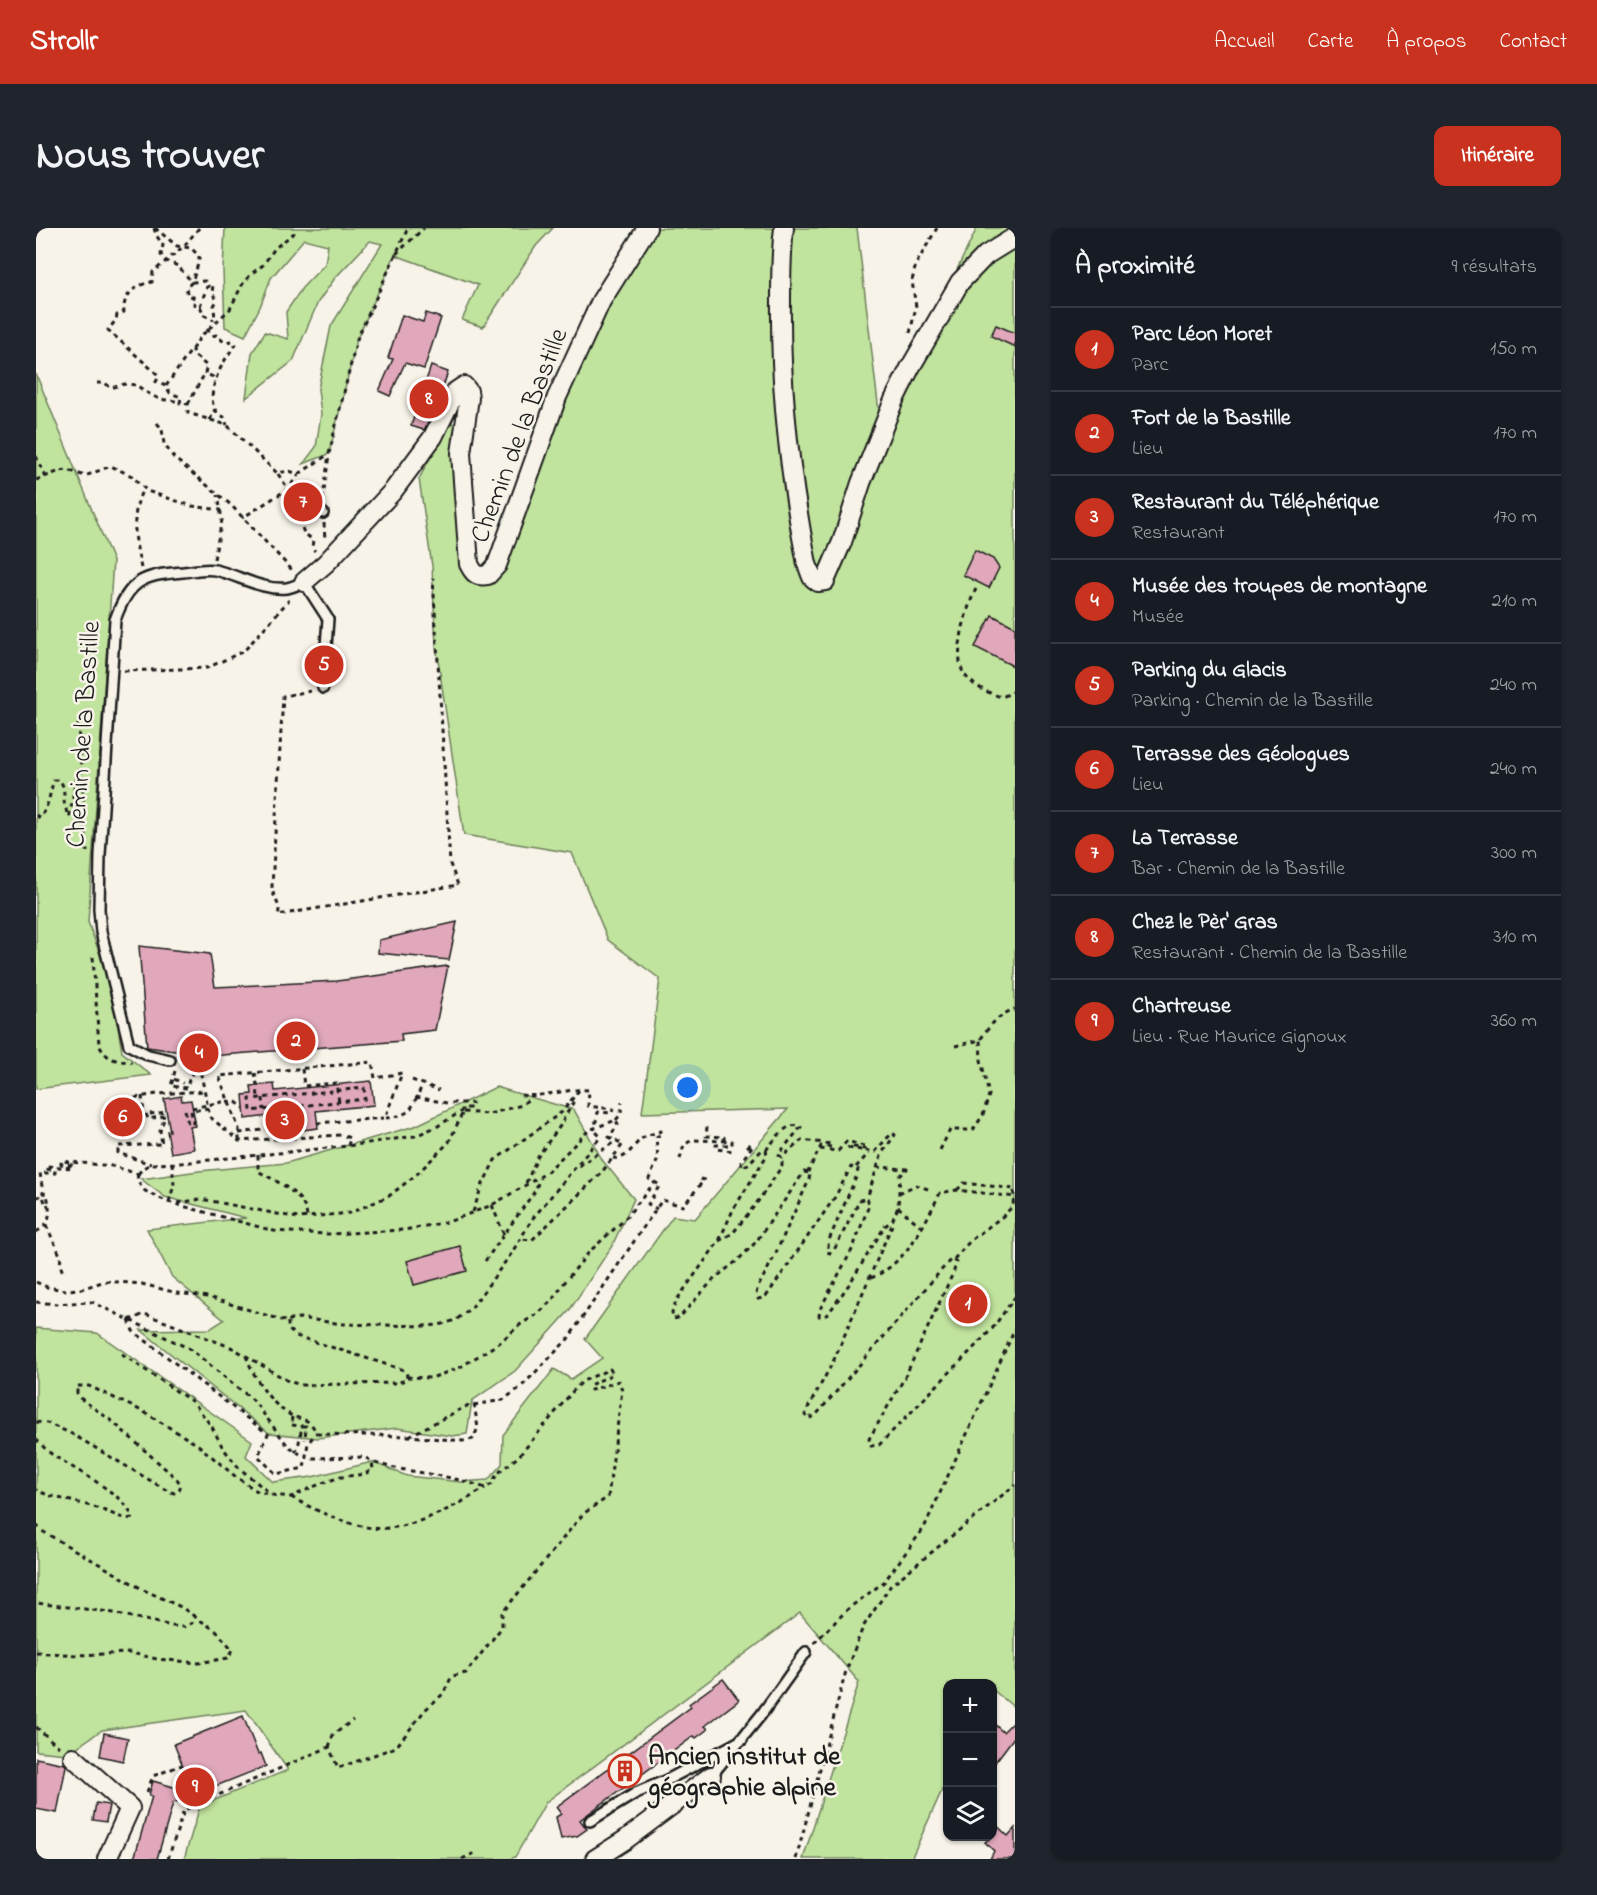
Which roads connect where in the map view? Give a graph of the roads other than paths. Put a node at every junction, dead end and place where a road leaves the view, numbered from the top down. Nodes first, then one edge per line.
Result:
1 (647, 228) edge
2 (784, 228) edge
3 (1015, 237) edge
4 (308, 505) dead end
5 (323, 513) road end
6 (304, 582) junction
7 (323, 688) road end
8 (166, 1060) dead end
9 (806, 1652) road end
10 (742, 1740) junction
11 (73, 1757) road end
12 (711, 1776) joint
13 (590, 1821) dead end
14 (107, 1859) edge
15 (594, 1859) edge

1 - 6 street, Chemin de la Bastille
2 - 3 street
4 - 5 lane
6 - 7 lane
6 - 8 lane, Chemin de la Bastille
9 - 10 lane
10 - 12 lane
10 - 13 lane
11 - 14 street
12 - 15 street

